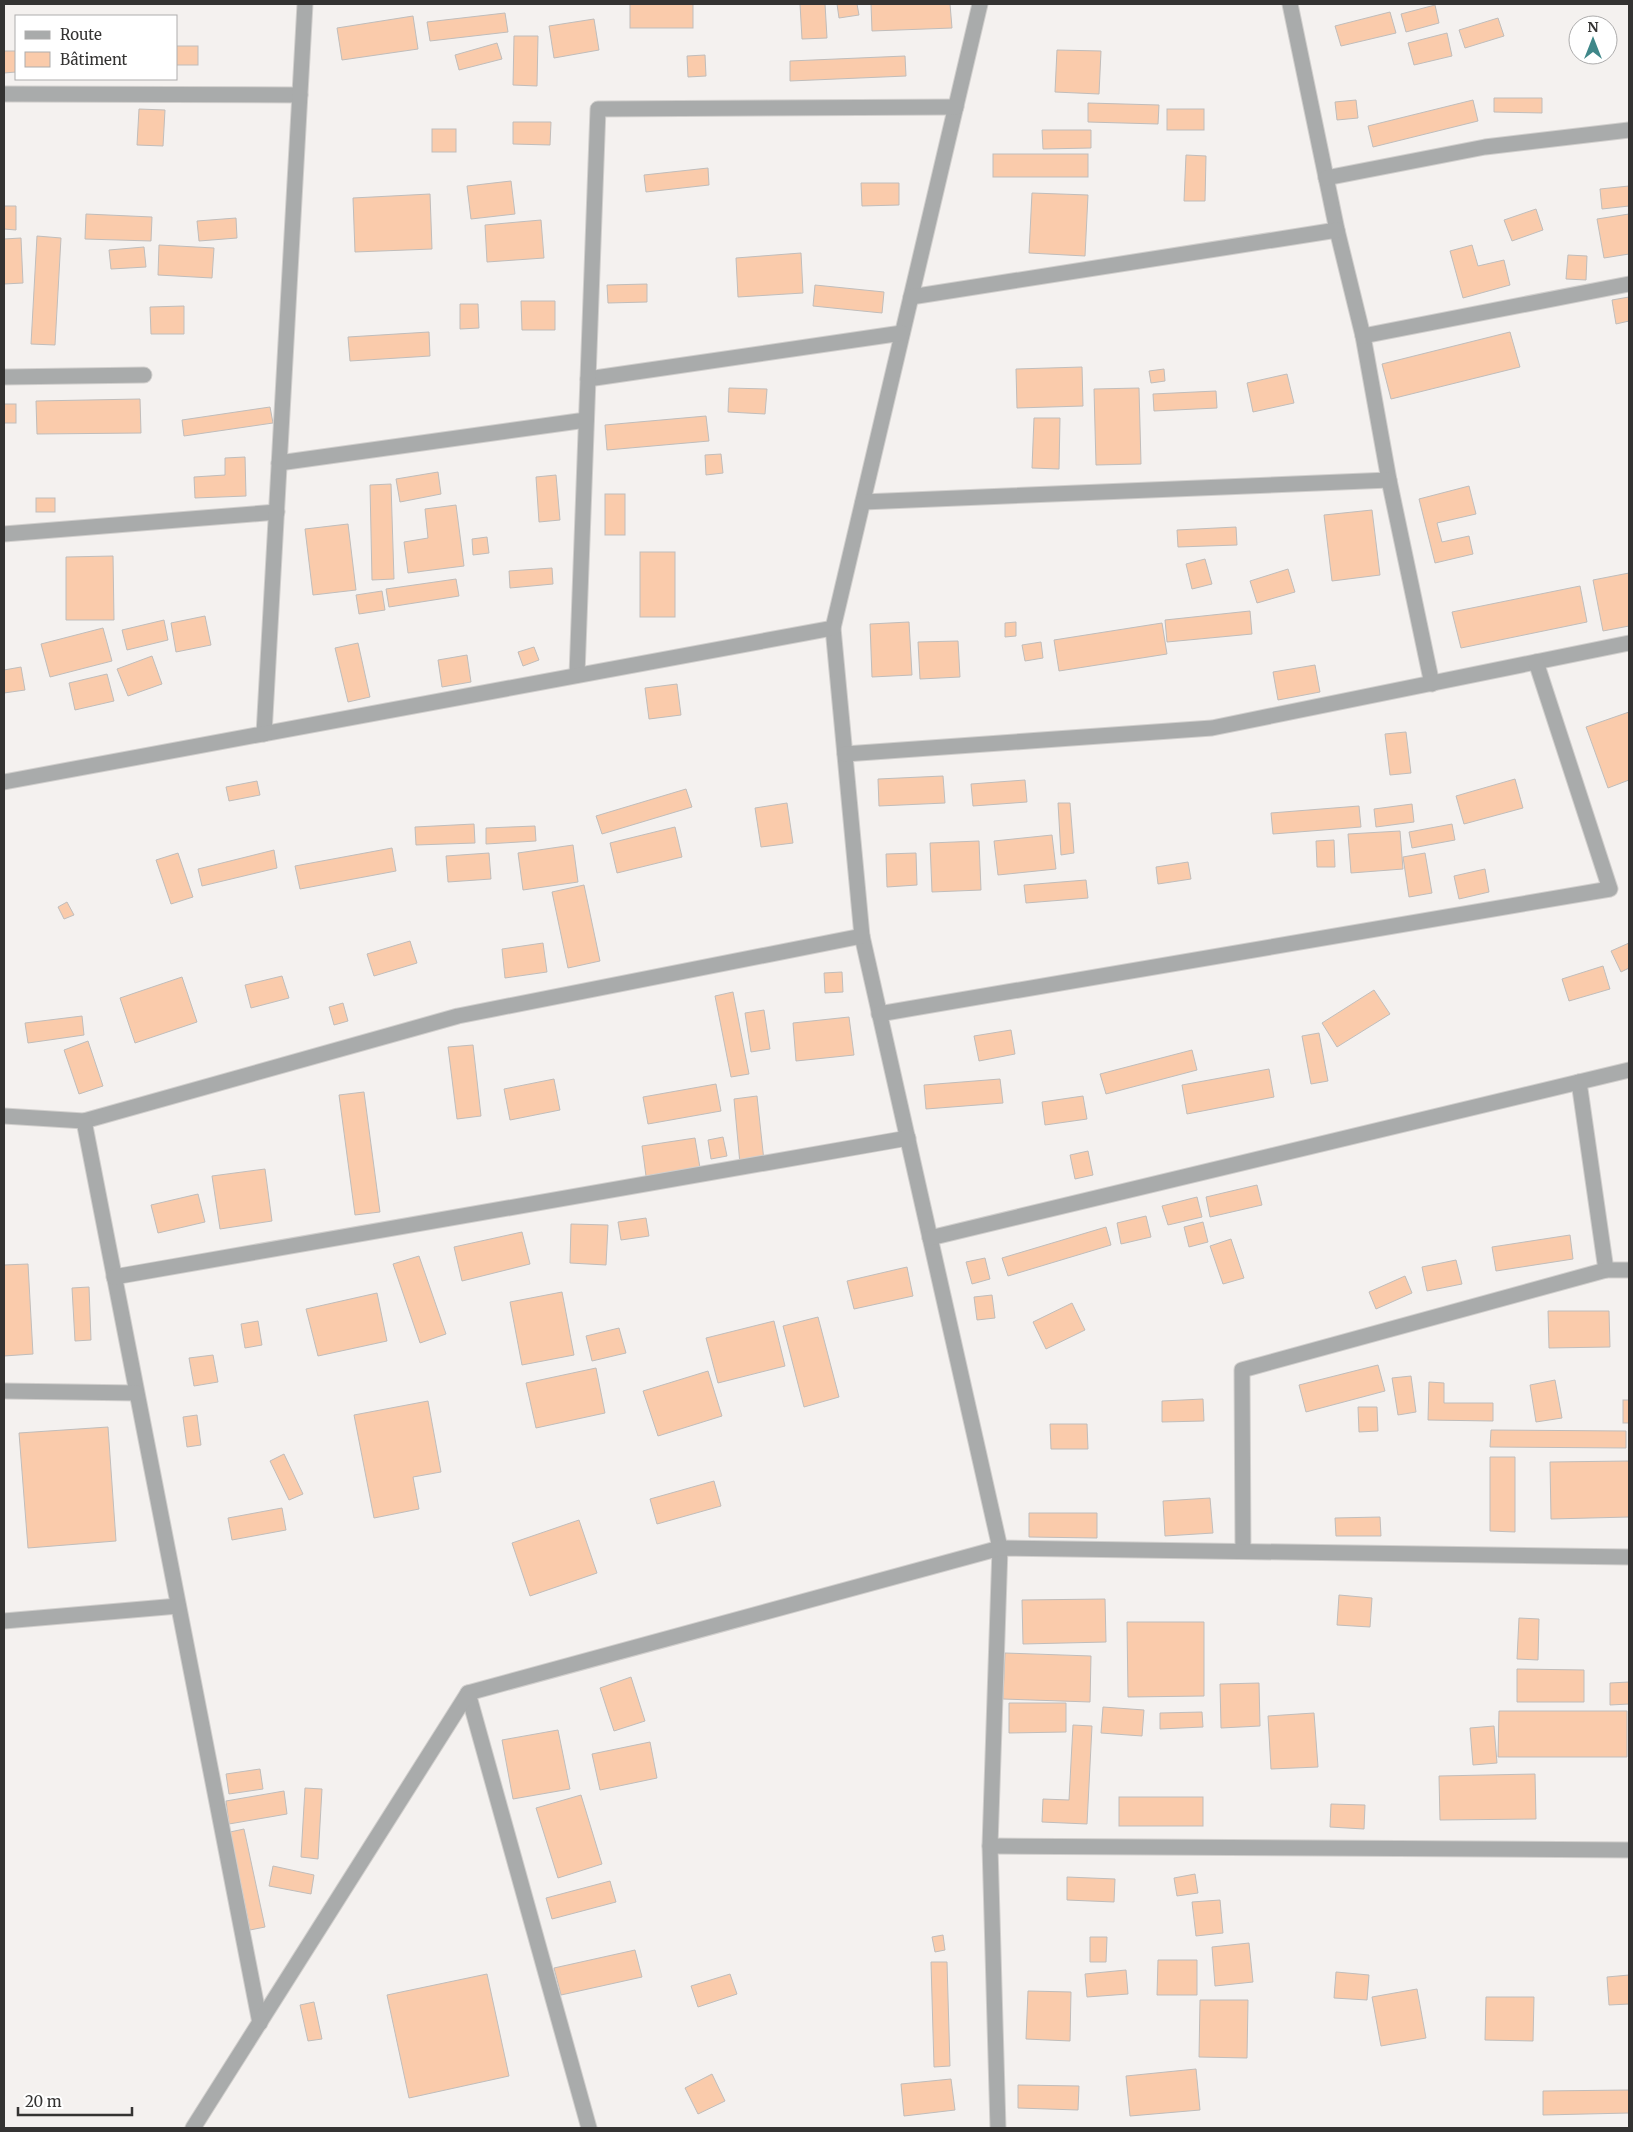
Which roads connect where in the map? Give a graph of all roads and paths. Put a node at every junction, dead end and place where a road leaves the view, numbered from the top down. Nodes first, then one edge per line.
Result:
1 (305, 4) edge
2 (980, 4) edge
3 (1290, 4) edge
4 (4, 94) edge
5 (300, 95) junction
6 (956, 107) junction
7 (1629, 130) edge
8 (1326, 178) junction
9 (1337, 230) junction
10 (1629, 284) edge
11 (911, 297) junction
12 (902, 333) junction
13 (1362, 336) junction
14 (144, 375) dead end
15 (4, 377) edge
16 (588, 379) junction
17 (586, 420) junction
18 (279, 464) junction
19 (1389, 480) junction
20 (863, 502) junction
21 (277, 512) junction
22 (4, 534) edge
23 (833, 628) junction
24 (1629, 643) edge
25 (1536, 662) junction
26 (577, 675) junction
27 (1432, 684) junction
28 (264, 734) junction
29 (845, 754) junction
30 (4, 782) edge
31 (862, 936) junction
32 (880, 1014) junction
33 (1629, 1070) edge
34 (1579, 1082) junction
35 (4, 1116) edge
36 (84, 1121) junction
37 (908, 1138) junction
38 (930, 1238) junction
39 (1606, 1270) junction
40 (1629, 1270) edge
41 (114, 1277) junction
42 (4, 1391) edge
43 (136, 1393) junction
44 (1000, 1548) junction
45 (1243, 1552) junction
46 (1629, 1558) edge
47 (178, 1606) junction
48 (4, 1622) edge
49 (468, 1692) junction
50 (990, 1846) junction
51 (1629, 1850) edge
52 (260, 2023) junction
53 (193, 2128) edge
54 (589, 2128) edge
55 (998, 2128) edge

1 - 5 street
2 - 6 street
3 - 8 street
4 - 5 street
5 - 18 street
6 - 11 street
6 - 16 street
7 - 8 street
8 - 9 street
9 - 11 street
9 - 13 street
10 - 13 street
11 - 12 street
12 - 16 street
12 - 20 street
13 - 19 street
14 - 15 street
16 - 17 street
17 - 18 street
17 - 26 street
18 - 21 street
19 - 20 street
19 - 27 street
20 - 23 street
21 - 22 street
21 - 28 street
23 - 26 street
23 - 29 street
24 - 25 street
25 - 27 street
25 - 32 street
26 - 28 street
27 - 29 street
28 - 30 street
29 - 31 street
31 - 32 street
31 - 36 street
32 - 37 street
33 - 34 street
34 - 38 street
34 - 39 street
35 - 36 street
36 - 41 street
37 - 38 street
37 - 41 street
38 - 44 street
39 - 40 street
39 - 45 street
41 - 43 street
42 - 43 street
43 - 47 street
44 - 45 street
44 - 49 street
44 - 50 street
45 - 46 street
47 - 48 street
47 - 52 street
49 - 52 street
49 - 54 street
50 - 51 street
50 - 55 street
52 - 53 street

